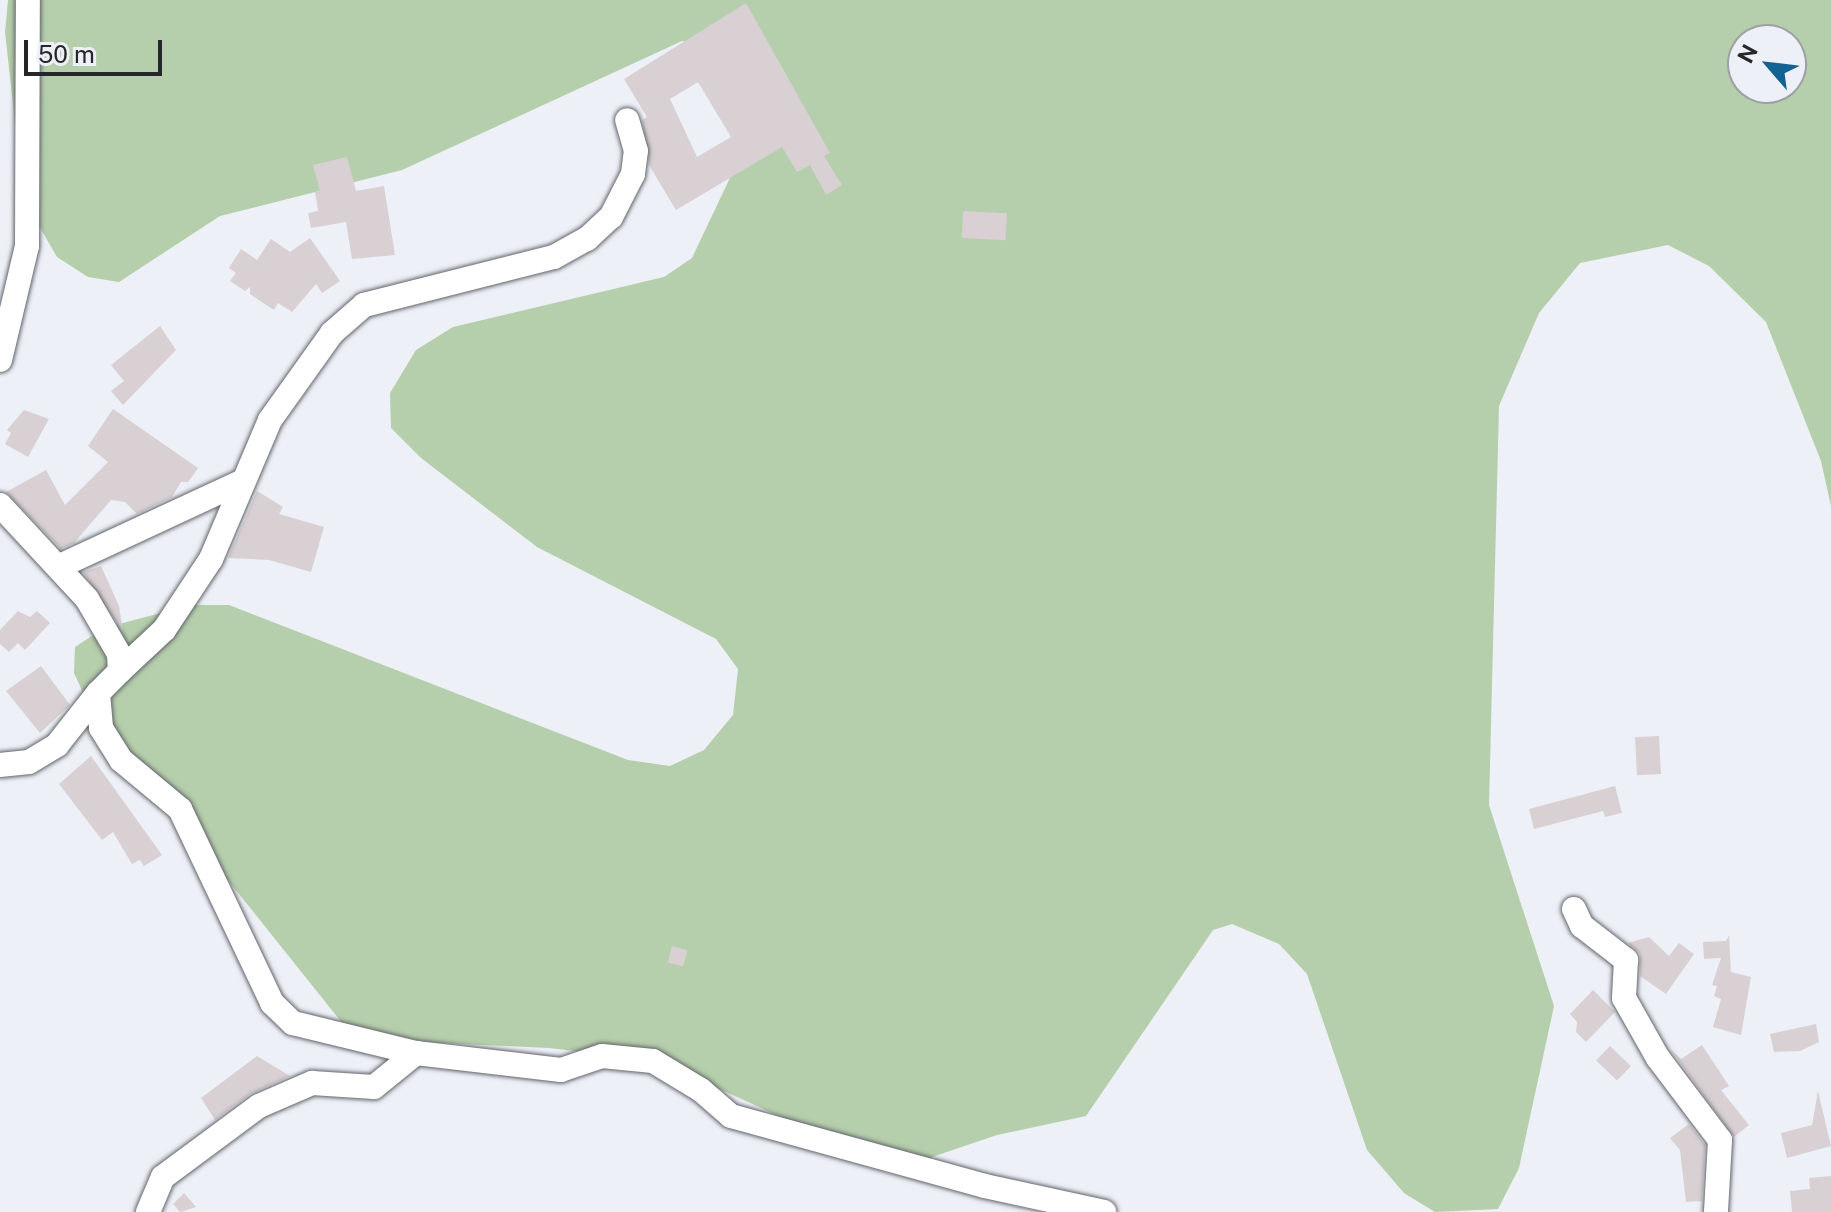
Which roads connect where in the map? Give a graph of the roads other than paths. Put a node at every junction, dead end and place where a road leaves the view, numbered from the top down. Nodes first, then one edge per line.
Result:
1 (28, 0) edge
2 (627, 120) dead end
3 (0, 360) edge
4 (241, 482) junction
5 (0, 505) edge
6 (58, 567) junction
7 (120, 671) junction
8 (98, 693) junction
9 (0, 765) edge
10 (1574, 909) dead end
11 (416, 1053) junction
12 (148, 1212) edge
13 (1104, 1212) edge
14 (1716, 1212) edge

1 - 3 street
2 - 4 street
4 - 6 street
4 - 7 street
5 - 6 street
6 - 7 street
7 - 8 street
8 - 9 street
8 - 11 street
10 - 14 street
11 - 12 street
11 - 13 street

